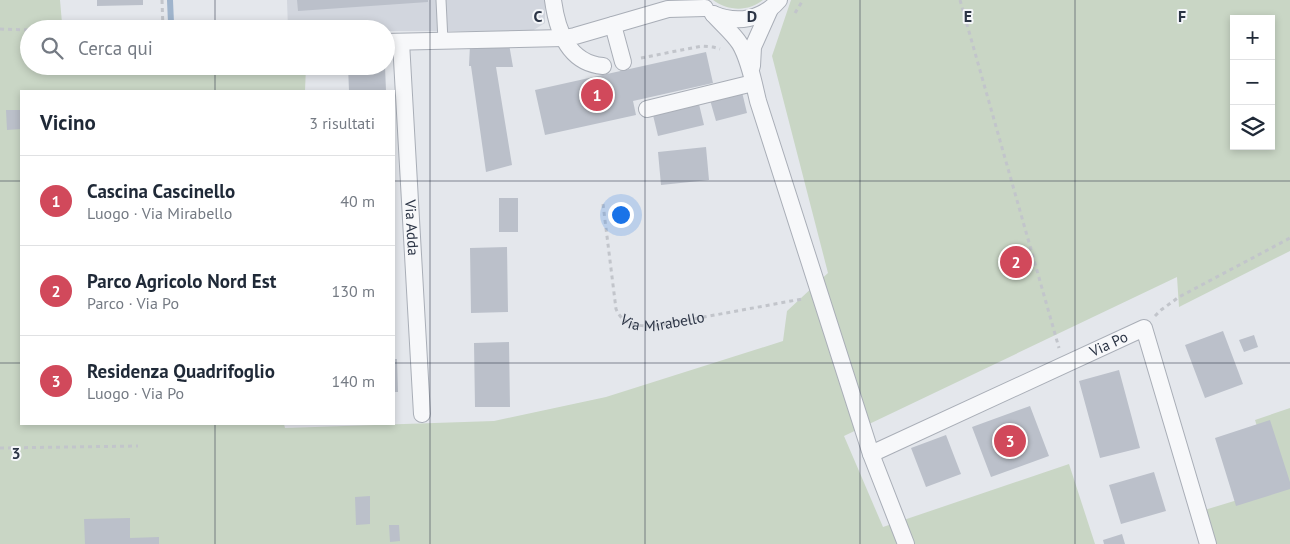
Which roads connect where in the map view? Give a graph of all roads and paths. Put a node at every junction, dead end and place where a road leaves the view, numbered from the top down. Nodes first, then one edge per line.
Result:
1 (162, 0) edge
2 (441, 0) edge
3 (553, 0) edge
4 (668, 0) edge
5 (960, 0) edge
6 (774, 4) edge
7 (705, 7) edge
8 (651, 14) junction
9 (163, 20) edge
10 (613, 25) junction
11 (0, 29) edge
12 (20, 30) edge
13 (564, 38) junction
14 (443, 41) junction
15 (395, 42) edge
16 (724, 51) dead end
17 (395, 55) edge
18 (623, 62) joint
19 (603, 66) dead end
20 (753, 79) junction
21 (646, 109) dead end
22 (603, 204) dead end
23 (1290, 238) edge
24 (819, 296) junction
25 (1144, 328) junction
26 (1064, 365) junction
27 (422, 414) dead end
28 (138, 446) dead end
29 (0, 448) edge
30 (871, 454) junction
31 (906, 544) edge
32 (1208, 544) edge

1 - 9 path
2 - 14 lane
3 - 13 street
4 - 8 street
5 - 26 path
6 - 7 street
6 - 20 street
7 - 8 street
7 - 20 street
8 - 10 street
10 - 13 street
10 - 18 street
11 - 12 path
13 - 14 street, Via Adda
13 - 19 street
14 - 15 street, Via Adda
16 - 18 path
17 - 27 street, Via Adda
20 - 21 street
20 - 24 street
22 - 24 path, Via Mirabello
23 - 25 path
24 - 30 street
25 - 26 street, Via Po
25 - 32 street, Via Po
26 - 30 street, Via Po
28 - 29 path
30 - 31 street

